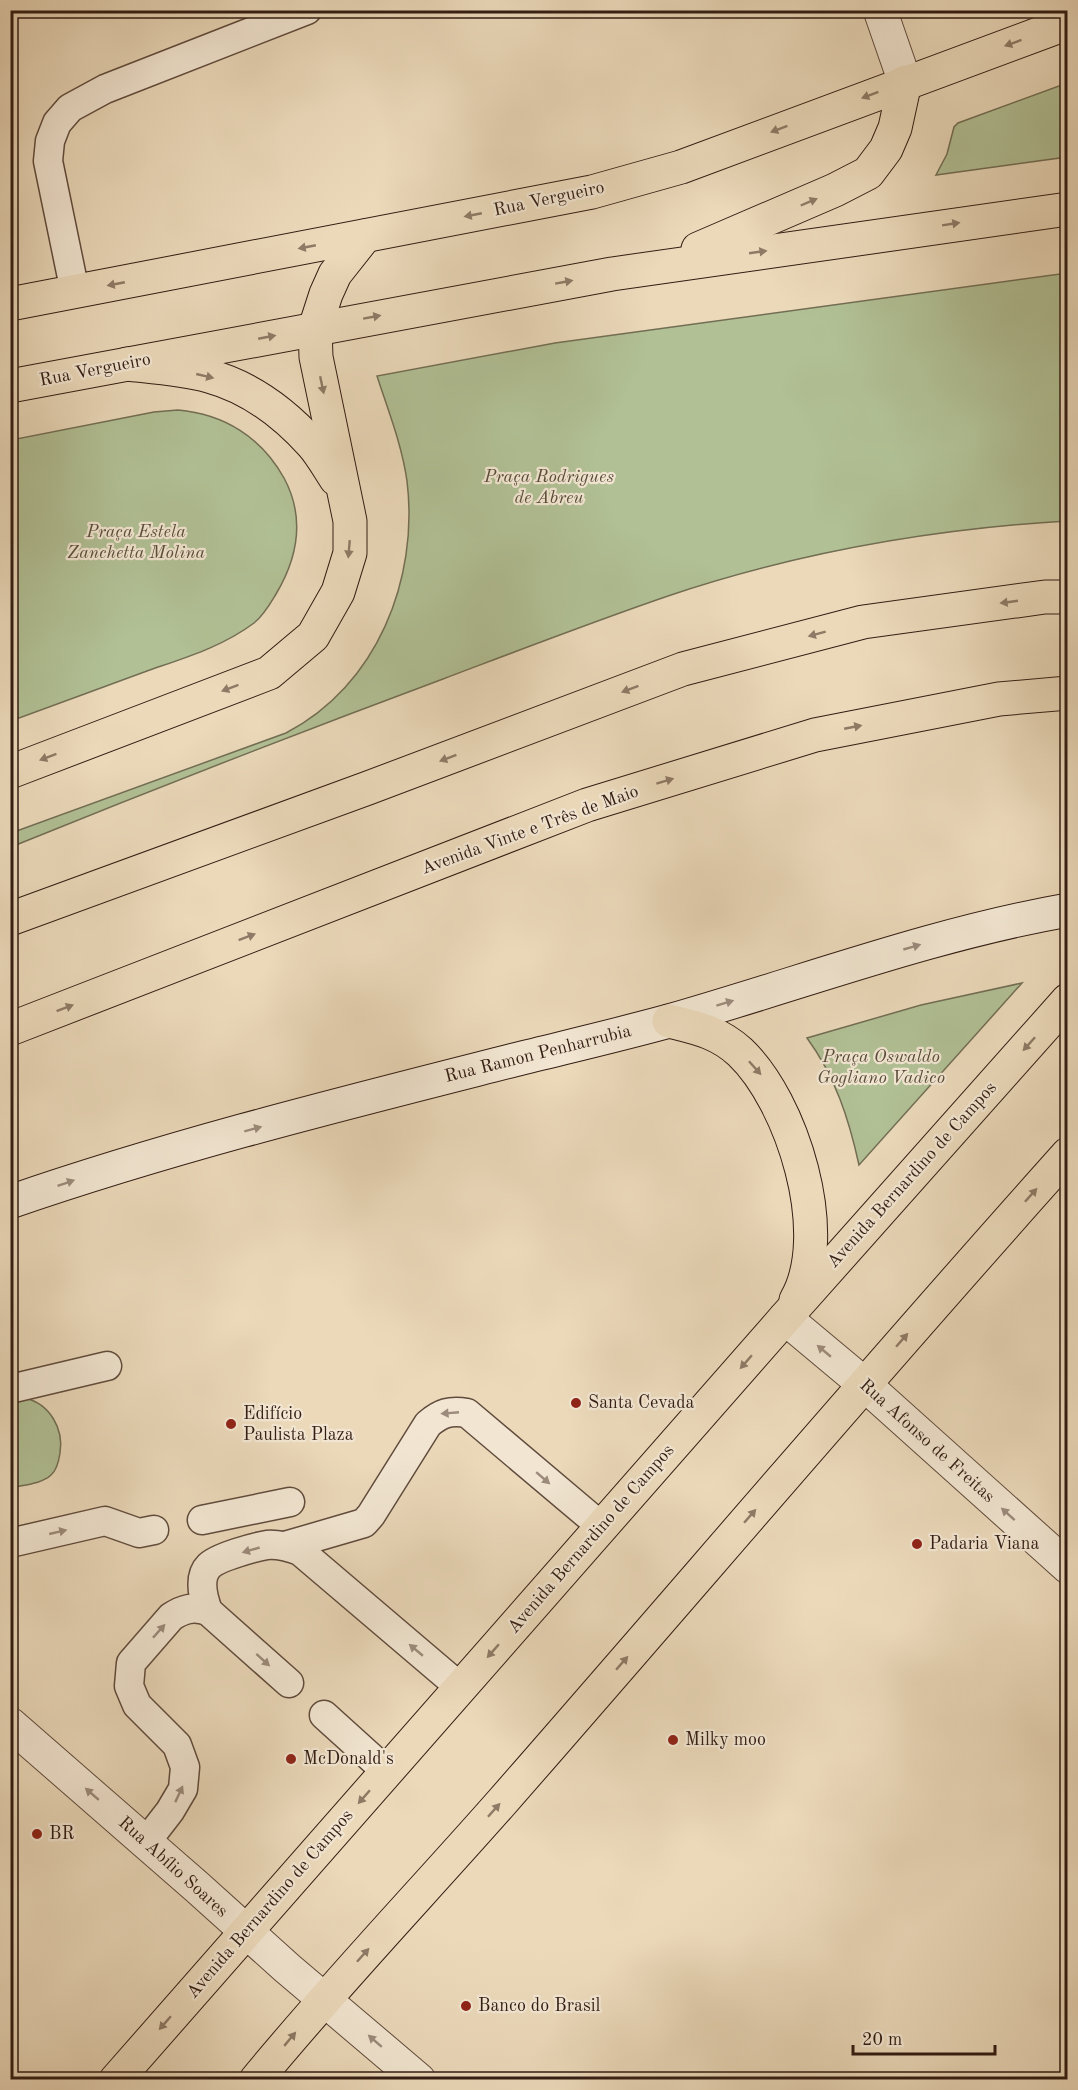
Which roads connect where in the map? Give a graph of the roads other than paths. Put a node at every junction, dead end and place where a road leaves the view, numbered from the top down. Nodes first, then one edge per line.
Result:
1 (307, 10) edge
2 (880, 10) edge
3 (1068, 23) edge
4 (905, 82) junction
5 (1068, 209) edge
6 (365, 236) junction
7 (659, 266) junction
8 (75, 292) junction
9 (10, 304) edge
10 (315, 328) junction
11 (127, 364) junction
12 (10, 386) edge
13 (344, 491) junction
14 (1068, 597) edge
15 (1068, 693) edge
16 (10, 771) edge
17 (1068, 910) edge
18 (10, 919) edge
19 (1068, 1000) edge
20 (669, 1020) junction
21 (10, 1029) edge
22 (1068, 1154) edge
23 (10, 1202) edge
24 (785, 1318) junction
25 (107, 1366) dead end
26 (864, 1384) junction
27 (10, 1389) edge
28 (290, 1502) dead end
29 (202, 1520) dead end
30 (602, 1527) junction
31 (154, 1530) dead end
32 (10, 1543) edge
33 (285, 1546) junction
34 (1068, 1567) edge
35 (208, 1611) junction
36 (289, 1683) dead end
37 (461, 1688) junction
38 (324, 1715) dead end
39 (10, 1724) edge
40 (387, 1772) junction
41 (146, 1842) junction
42 (245, 1931) junction
43 (324, 1998) junction
44 (116, 2079) edge
45 (256, 2079) edge
46 (419, 2079) edge

1 - 8 lane
2 - 4 main road
3 -> 4 main road, Rua Vergueiro
4 -> 6 main road, Rua Vergueiro
7 -> 4 main road
7 -> 5 main road, Rua Vergueiro
6 -> 8 main road, Rua Vergueiro
6 - 10 main road
10 -> 7 main road, Rua Vergueiro
8 - 9 main road, Rua Vergueiro
11 -> 10 main road, Rua Vergueiro
10 -> 13 main road
11 - 12 main road, Rua Vergueiro
11 -> 13 main road
13 -> 16 main road
14 -> 18 main road
21 -> 15 main road, Avenida Vinte e Três de Maio
20 -> 17 main road, Rua Ramon Penharrubia
19 -> 24 main road, Avenida Bernardino de Campos
23 -> 20 main road, Rua Ramon Penharrubia
20 -> 24 main road
26 -> 22 main road
26 -> 24 main road, Rua Afonso de Freitas
24 -> 30 main road, Avenida Bernardino de Campos
25 - 27 lane
34 -> 26 main road, Rua Afonso de Freitas
43 -> 26 main road
28 - 29 lane
30 - 33 lane
30 -> 37 main road, Avenida Bernardino de Campos
32 -> 31 lane
33 -> 35 lane
37 -> 33 lane
35 -> 36 lane
41 -> 35 lane
37 - 40 main road, Avenida Bernardino de Campos
38 - 40 lane
41 -> 39 main road, Rua Abílio Soares
40 -> 42 main road, Avenida Bernardino de Campos
41 - 42 main road, Rua Abílio Soares
42 - 43 main road, Rua Abílio Soares
42 -> 44 main road, Avenida Bernardino de Campos
45 -> 43 main road
46 -> 43 main road, Rua Abílio Soares

